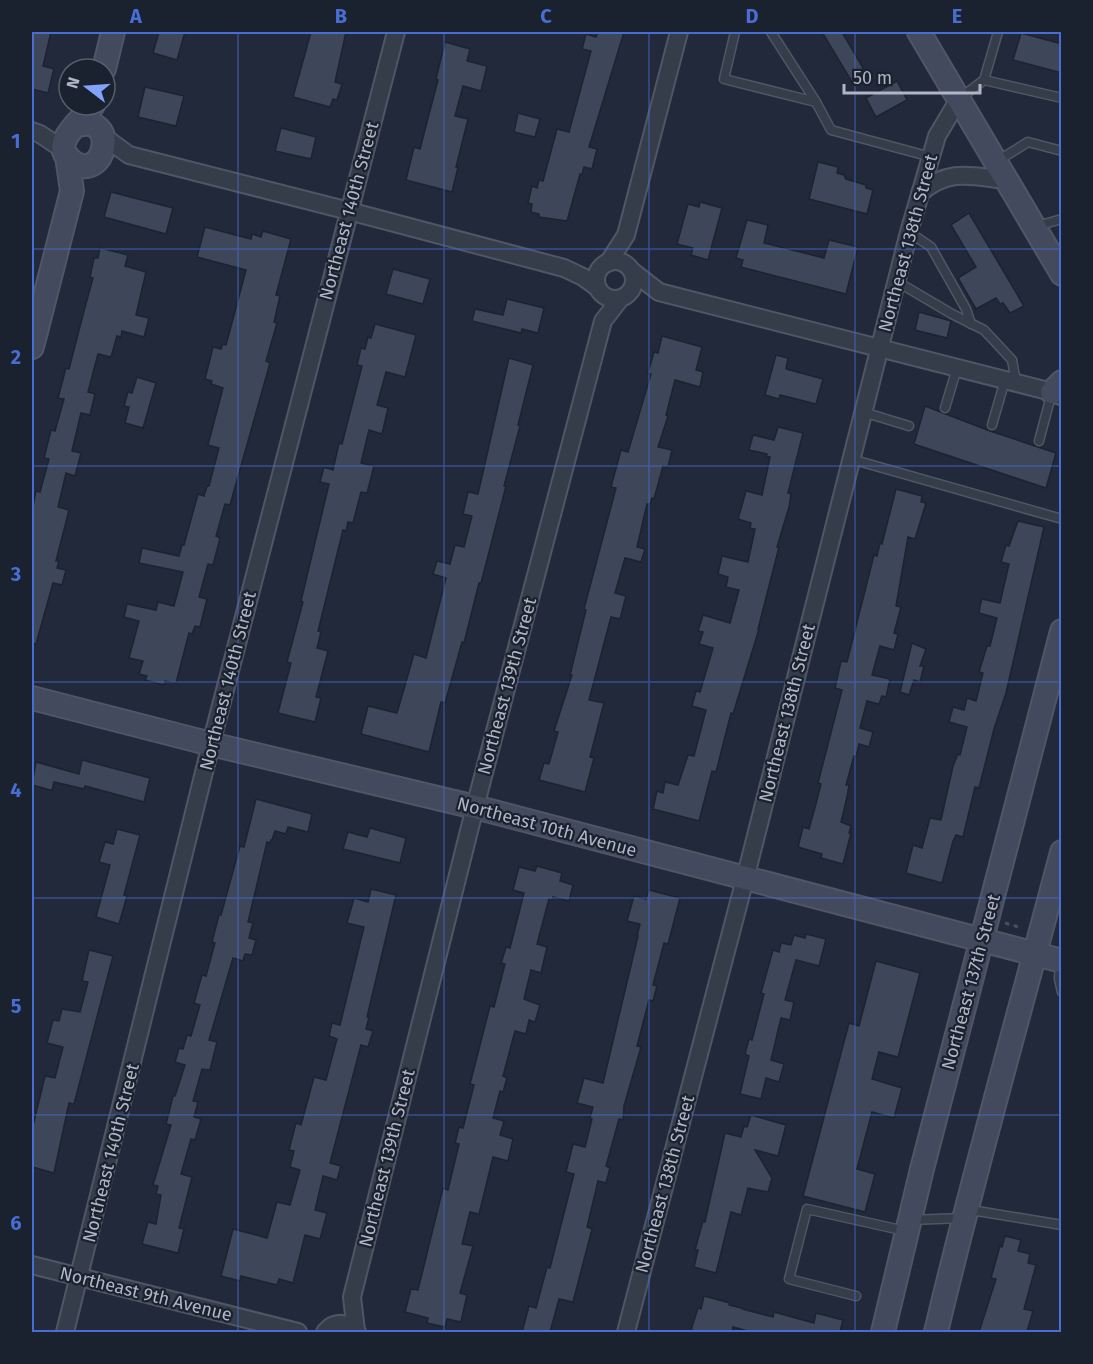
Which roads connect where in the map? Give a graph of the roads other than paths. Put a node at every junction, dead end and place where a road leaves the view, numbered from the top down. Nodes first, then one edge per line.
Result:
1 (113, 32) edge
2 (396, 32) edge
3 (679, 32) edge
4 (735, 32) edge
5 (771, 32) edge
6 (919, 32) edge
7 (998, 32) edge
8 (107, 57) edge
9 (984, 80) junction
10 (1062, 98) edge
11 (959, 99) junction
12 (816, 102) junction
13 (86, 117) edge
14 (97, 117) edge
15 (36, 132) edge
16 (101, 134) junction
17 (69, 141) junction
18 (1062, 151) edge
19 (129, 156) junction
20 (931, 157) junction
21 (94, 162) junction
22 (1001, 171) junction
23 (72, 191) junction
24 (920, 193) junction
25 (349, 211) junction
26 (1062, 219) edge
27 (1034, 227) junction
28 (909, 232) junction
29 (626, 235) junction
30 (606, 263) junction
31 (564, 268) junction
32 (631, 270) junction
33 (1062, 274) edge
34 (896, 281) junction
35 (597, 289) junction
36 (659, 292) junction
37 (622, 298) junction
38 (603, 321) junction
39 (971, 324) junction
40 (32, 347) edge
41 (880, 348) junction
42 (957, 368) junction
43 (1011, 381) junction
44 (1058, 390) edge
45 (945, 408) dead end
46 (863, 412) junction
47 (992, 425) dead end
48 (909, 426) dead end
49 (1039, 441) dead end
50 (851, 459) junction
51 (1062, 519) edge
52 (1062, 631) edge
53 (1056, 679) edge
54 (32, 698) edge
55 (212, 744) junction
56 (475, 807) junction
57 (1062, 852) edge
58 (745, 879) junction
59 (981, 940) junction
60 (1036, 954) junction
61 (1061, 961) edge
62 (1062, 992) edge
63 (963, 1218) junction
64 (910, 1220) junction
65 (1062, 1225) edge
66 (32, 1265) edge
67 (80, 1277) junction
68 (856, 1296) dead end
69 (352, 1297) junction
70 (330, 1328) edge
71 (296, 1331) edge
72 (65, 1332) edge
73 (356, 1332) edge
74 (626, 1332) edge
75 (883, 1332) edge
76 (936, 1332) edge

1 - 8 street
2 - 25 street, Northeast 140th Street
3 - 29 street
4 - 12 lane
5 - 12 lane
6 - 11 street
7 - 9 lane
9 - 10 lane
9 - 11 lane
11 - 20 street, Northeast 138th Street
11 - 22 street
12 - 20 lane
13 - 17 street
14 - 16 street
15 - 17 street
16 - 17 street
16 - 19 street
16 - 21 street
17 - 21 street
17 - 23 street
18 - 22 lane
19 - 21 street
19 - 25 street
20 - 24 street, Northeast 138th Street
21 - 23 street
22 - 24 street
22 - 27 street
23 - 40 street
24 - 28 street, Northeast 138th Street
25 - 31 street
25 - 55 street, Northeast 140th Street
26 - 27 lane
27 - 33 street
28 - 34 street, Northeast 138th Street
28 - 39 lane
29 - 30 street
29 - 32 street
30 - 31 street
30 - 32 street
30 - 35 street
31 - 35 street
32 - 36 street
32 - 37 street
34 - 39 lane
34 - 41 street, Northeast 138th Street
35 - 37 street
35 - 38 street, Northeast 139th Street
36 - 37 street
36 - 41 street
37 - 38 street, Northeast 139th Street
38 - 56 street, Northeast 139th Street
39 - 43 lane
41 - 42 street
41 - 46 street, Northeast 138th Street
42 - 43 street
42 - 45 lane
43 - 44 street
43 - 47 lane
44 - 49 lane
46 - 48 lane
46 - 50 street, Northeast 138th Street
50 - 51 lane
50 - 58 street, Northeast 138th Street
52 - 53 street, Northeast 137th Street
53 - 59 street, Northeast 137th Street
54 - 55 street, Northeast 10th Avenue
55 - 56 street, Northeast 10th Avenue
55 - 67 street, Northeast 140th Street
56 - 58 street, Northeast 10th Avenue
56 - 69 street, Northeast 139th Street
57 - 60 street
58 - 59 street, Northeast 10th Avenue
58 - 74 street, Northeast 138th Street
59 - 60 street, Northeast 10th Avenue
59 - 64 street, Northeast 137th Street
60 - 61 street, Northeast 10th Avenue
60 - 63 street
61 - 62 lane
63 - 64 lane
63 - 65 lane
63 - 76 street
64 - 68 lane
64 - 75 street, Northeast 137th Street
66 - 67 street, Northeast 9th Avenue
67 - 71 street, Northeast 9th Avenue
67 - 72 street, Northeast 140th Street
69 - 70 street, Northeast 139th Street
69 - 73 street, Northeast 139th Street
70 - 71 street, Northeast 9th Avenue
70 - 73 street

